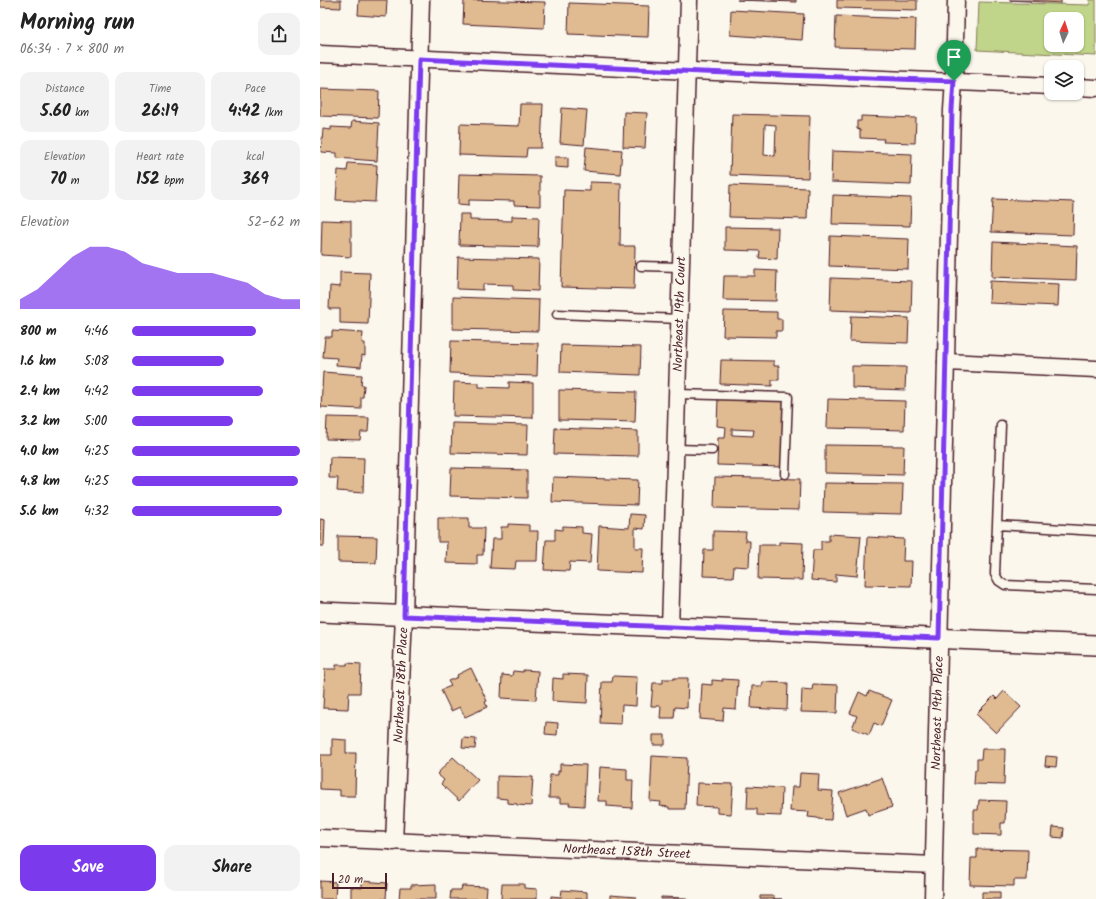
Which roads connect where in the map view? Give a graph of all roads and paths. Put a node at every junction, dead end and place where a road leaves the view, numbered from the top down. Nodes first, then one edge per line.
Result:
1 (421, 0) edge
2 (689, 0) edge
3 (956, 0) edge
4 (320, 54) edge
5 (419, 59) junction
6 (687, 71) junction
7 (954, 81) junction
8 (1044, 86) edge
9 (1084, 87) edge
10 (1096, 88) edge
11 (641, 266) dead end
12 (681, 267) junction
13 (557, 314) dead end
14 (680, 319) junction
15 (946, 362) junction
16 (1096, 369) edge
17 (678, 394) junction
18 (1001, 425) dead end
19 (676, 449) junction
20 (712, 450) dead end
21 (786, 474) dead end
22 (997, 525) junction
23 (1096, 530) edge
24 (1096, 589) edge
25 (320, 612) edge
26 (404, 616) junction
27 (670, 628) junction
28 (939, 638) junction
29 (1096, 645) edge
30 (320, 838) edge
31 (394, 842) junction
32 (934, 866) junction
33 (933, 899) edge

1 - 5 street, Northeast 18th Place
2 - 6 street, Northeast 19th Court
3 - 7 street, Northeast 19th Place
4 - 5 street
5 - 6 street
5 - 26 street, Northeast 18th Place
6 - 7 street
6 - 12 street, Northeast 19th Court
7 - 8 street
7 - 15 street, Northeast 19th Place
9 - 10 street
11 - 12 lane
12 - 14 street, Northeast 19th Court
13 - 14 lane
14 - 17 street, Northeast 19th Court
15 - 16 street
15 - 28 street, Northeast 19th Place
17 - 19 street, Northeast 19th Court
17 - 21 lane
18 - 22 lane
19 - 20 lane
19 - 27 street, Northeast 19th Court
22 - 23 lane
22 - 24 lane
25 - 26 street
26 - 27 street
26 - 31 street, Northeast 18th Place
27 - 28 street
28 - 29 street
28 - 32 street, Northeast 19th Place
30 - 31 street, Northeast 158th Street
31 - 32 street, Northeast 158th Street
32 - 33 street, Northeast 19th Place

